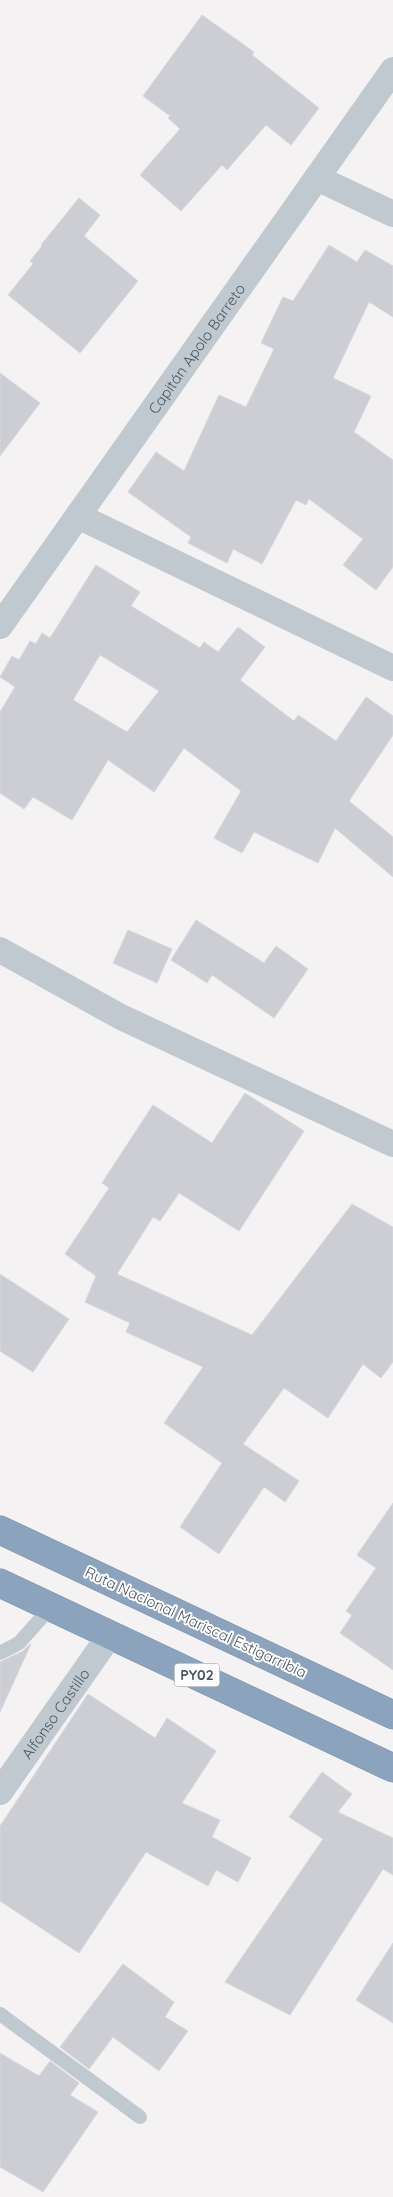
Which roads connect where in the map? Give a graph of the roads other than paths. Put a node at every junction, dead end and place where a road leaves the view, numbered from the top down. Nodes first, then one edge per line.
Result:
1 (393, 70) edge
2 (317, 178) junction
3 (393, 214) edge
4 (78, 516) junction
5 (0, 626) edge
6 (393, 668) edge
7 (0, 950) edge
8 (393, 1144) edge
9 (0, 1530) edge
10 (0, 1583) edge
11 (52, 1607) junction
12 (110, 1635) junction
13 (0, 1653) edge
14 (393, 1714) edge
15 (393, 1768) edge
16 (0, 1792) edge
17 (0, 2014) edge
18 (140, 2117) dead end

1 - 2 street, Capitán Apolo Barreto
2 - 3 street
2 - 4 street, Capitán Apolo Barreto
4 - 5 street, Capitán Apolo Barreto
4 - 6 street
7 - 8 street
9 - 14 highway, Ruta Nacional Mariscal Estigarribia
10 - 11 highway, PY02
11 - 12 highway, PY02
11 - 13 lane
12 - 15 highway, PY02
12 - 16 street, Alfonso Castillo
17 - 18 lane

